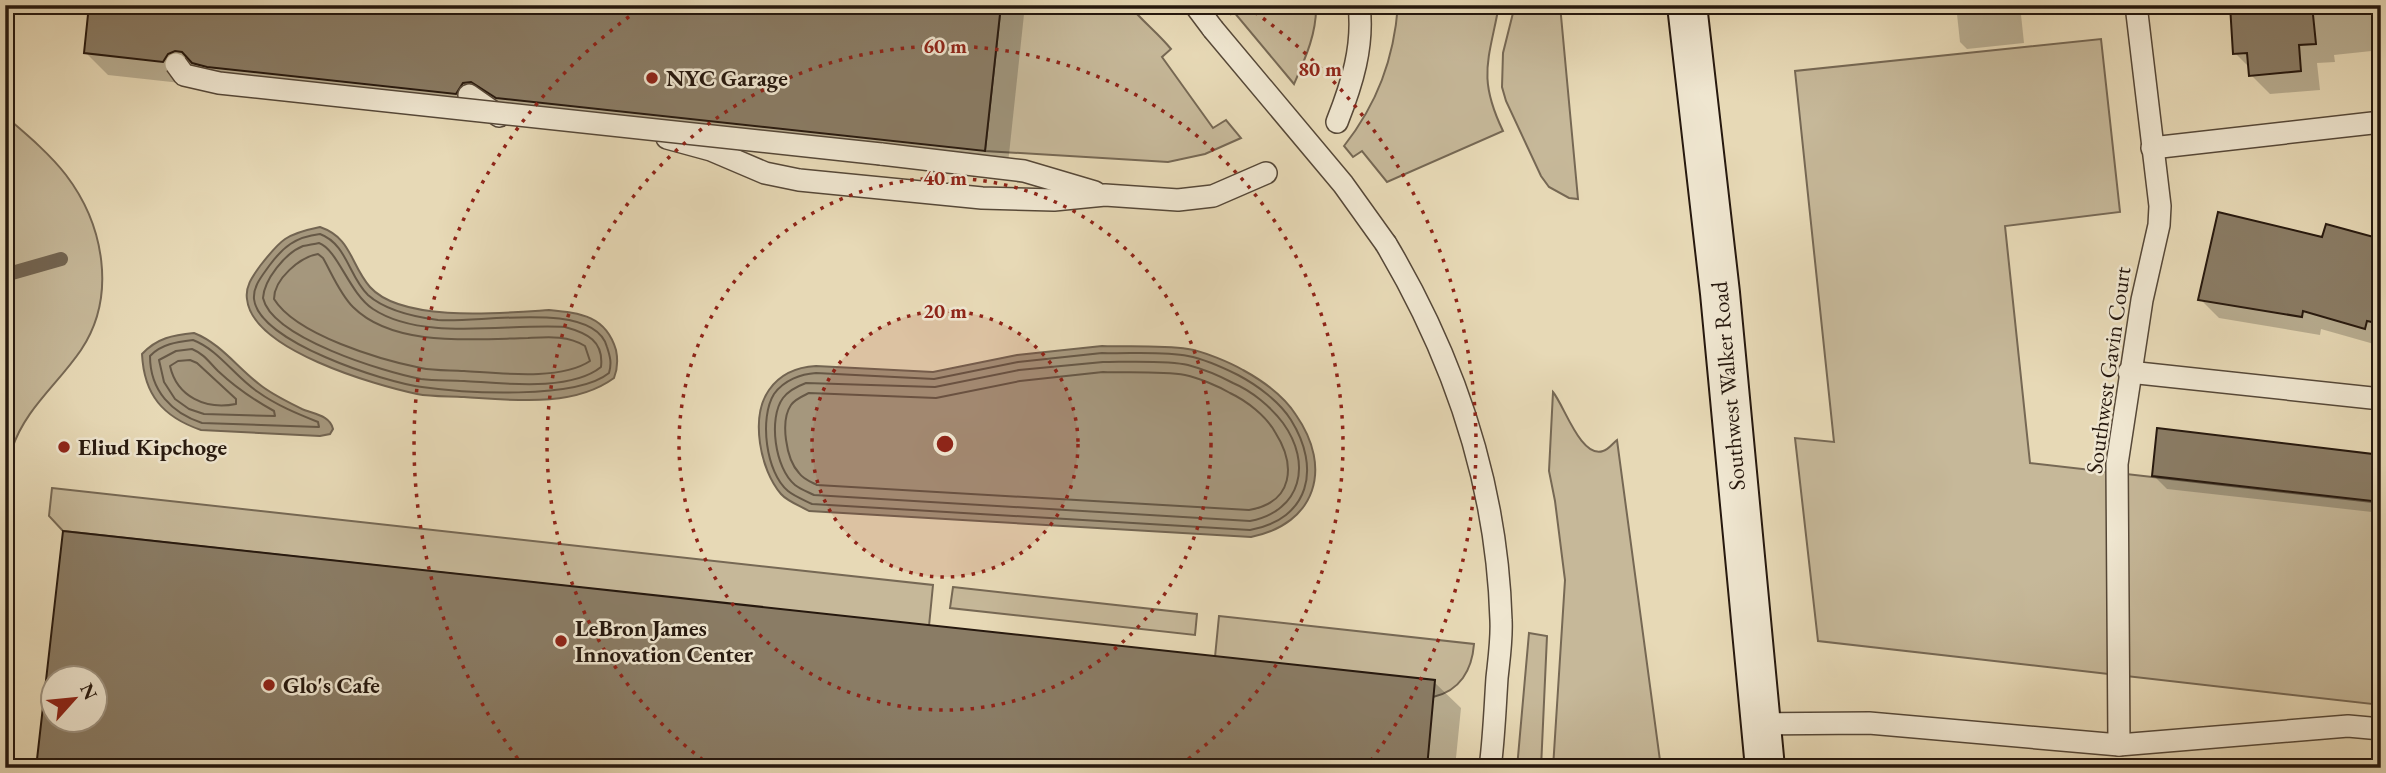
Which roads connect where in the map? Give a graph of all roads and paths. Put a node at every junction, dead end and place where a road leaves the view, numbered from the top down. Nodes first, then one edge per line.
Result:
1 (1195, 5) edge
2 (1359, 5) edge
3 (1687, 5) edge
4 (2136, 5) edge
5 (176, 64) dead end
6 (200, 66) dead end
7 (469, 95) dead end
8 (502, 118) junction
9 (1337, 122) dead end
10 (2381, 122) edge
11 (2152, 148) junction
12 (1266, 173) dead end
13 (1105, 195) junction
14 (2129, 372) junction
15 (2381, 399) edge
16 (1760, 724) junction
17 (2381, 729) edge
18 (2119, 745) junction
19 (1490, 768) edge
20 (1765, 768) edge

1 - 19 lane, bridge
2 - 9 lane
3 - 16 main road, Southwest Walker Road
4 - 11 lane, Southwest Gavin Court
5 - 13 lane, bridge
6 - 8 lane
7 - 8 lane
8 - 13 lane
10 - 11 lane
11 - 14 lane, Southwest Gavin Court
12 - 13 lane
14 - 15 lane
14 - 18 lane, Southwest Gavin Court
16 - 18 lane
16 - 20 main road, Southwest Walker Road
17 - 18 lane

